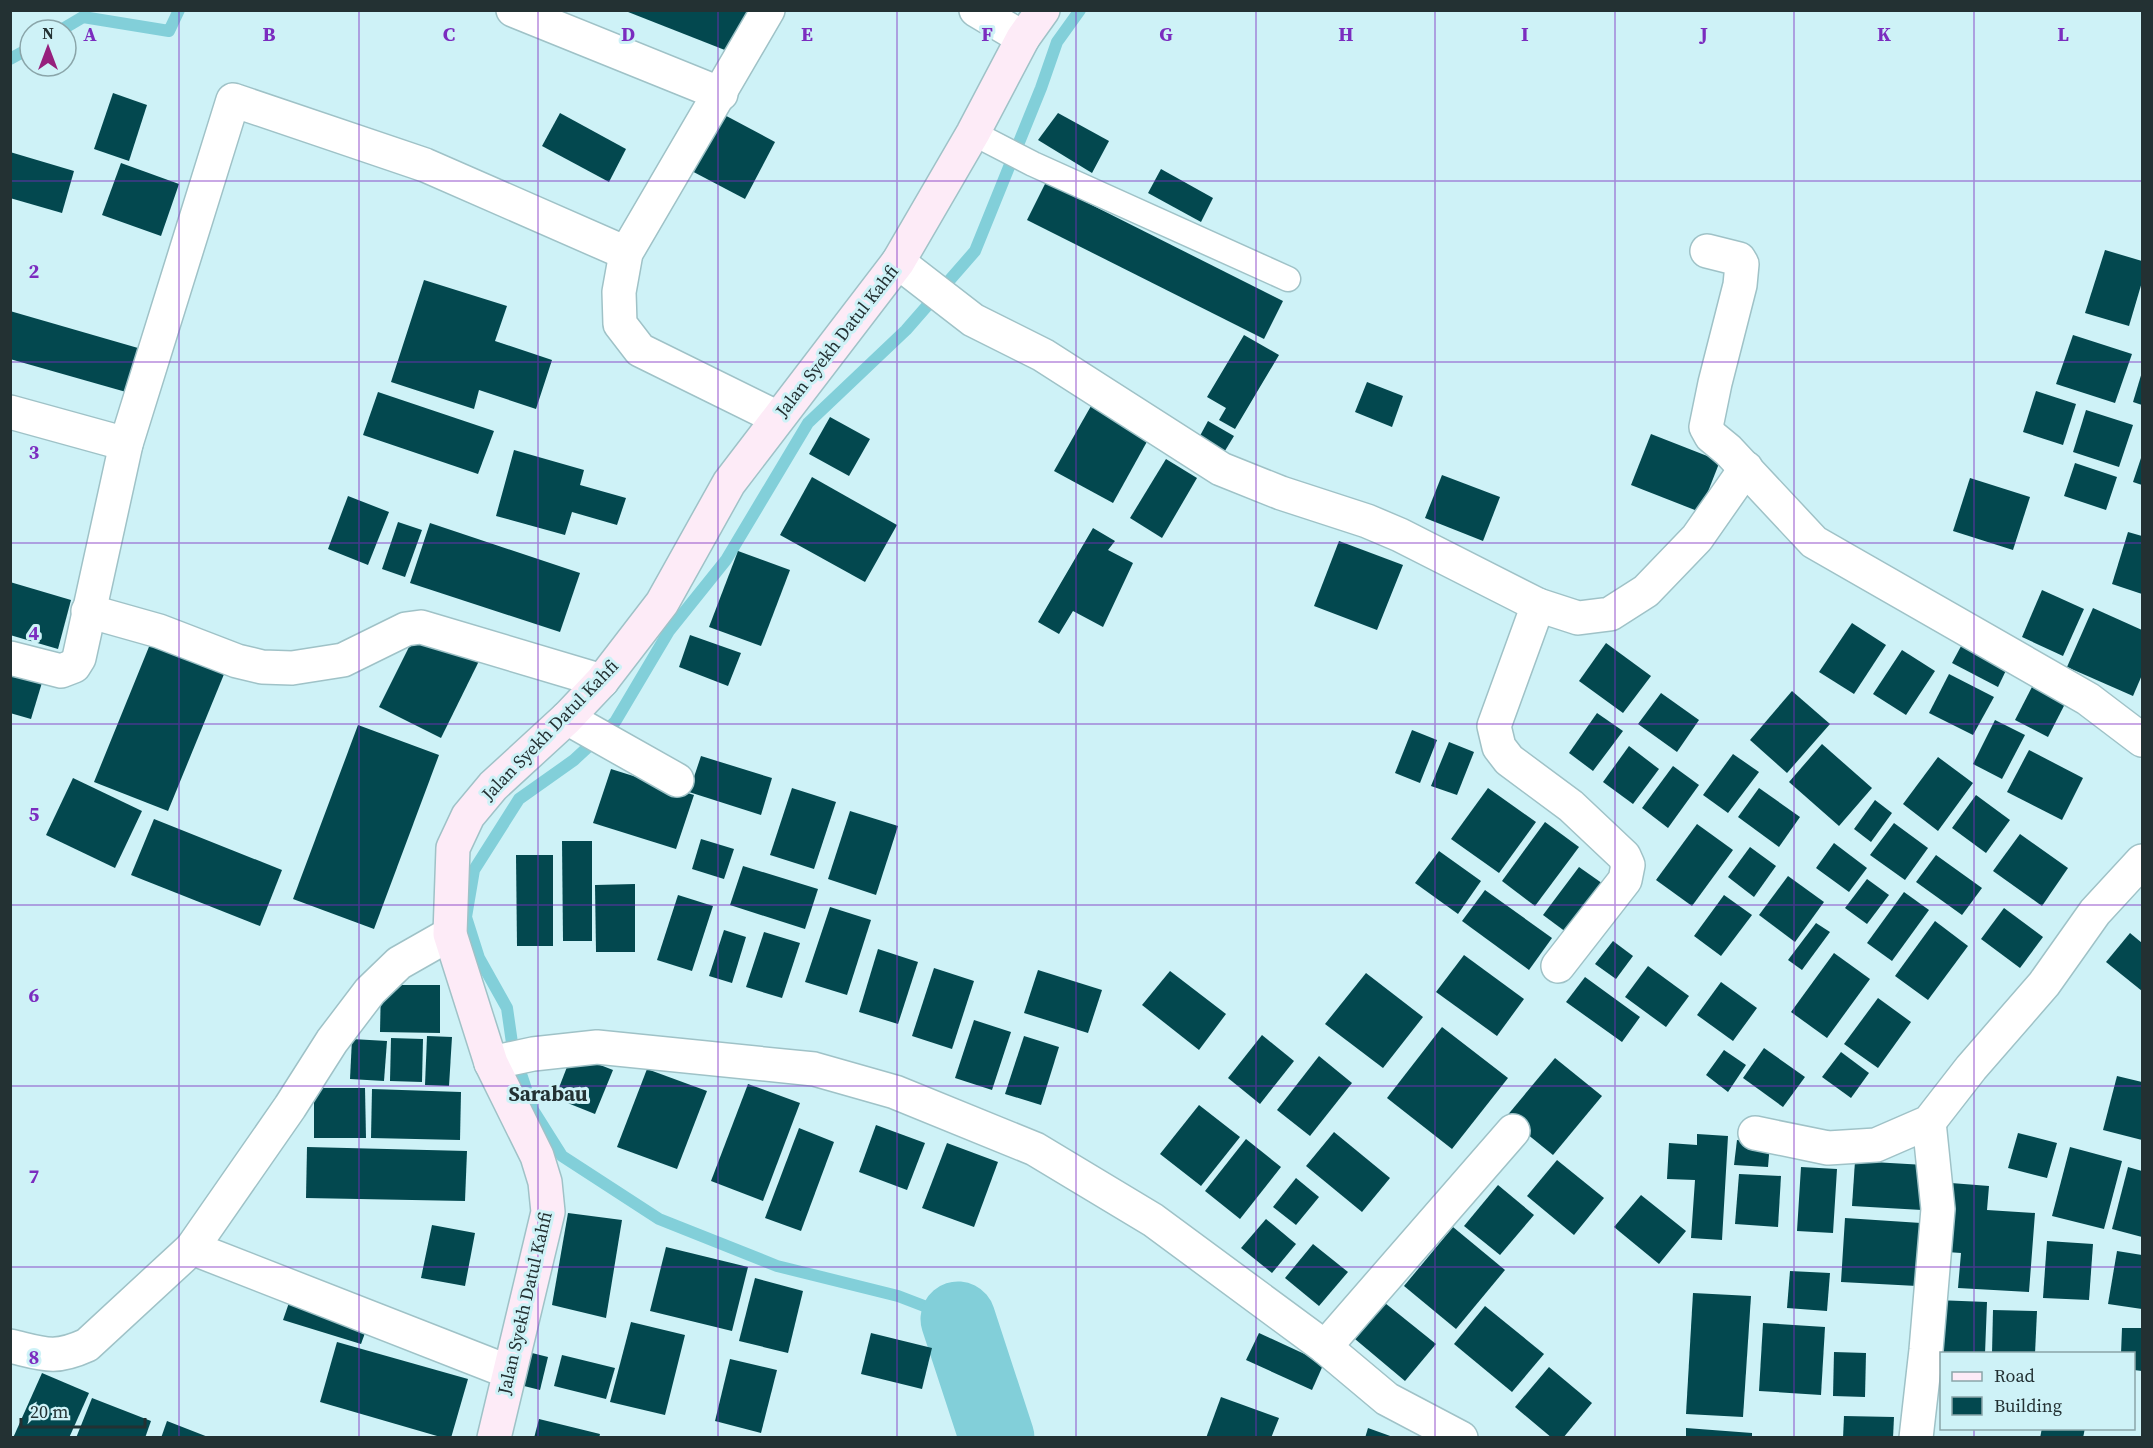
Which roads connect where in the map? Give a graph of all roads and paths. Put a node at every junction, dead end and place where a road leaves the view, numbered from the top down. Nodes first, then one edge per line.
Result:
1 (513, 10) edge
2 (768, 10) edge
3 (976, 10) edge
4 (1043, 10) edge
5 (1023, 38) junction
6 (721, 94) junction
7 (981, 138) junction
8 (1707, 250) dead end
9 (626, 253) junction
10 (898, 262) junction
11 (1288, 279) dead end
12 (10, 412) edge
13 (778, 418) junction
14 (126, 444) junction
15 (1746, 468) junction
16 (1538, 604) junction
17 (88, 611) junction
18 (10, 658) edge
19 (602, 681) junction
20 (576, 723) junction
21 (2142, 740) edge
22 (677, 780) dead end
23 (2142, 861) edge
24 (450, 934) junction
25 (1558, 966) dead end
26 (496, 1062) junction
27 (1929, 1122) junction
28 (1513, 1131) dead end
29 (1755, 1133) dead end
30 (192, 1248) junction
31 (10, 1346) edge
32 (1325, 1347) junction
33 (509, 1372) junction
34 (494, 1437) edge
35 (1461, 1437) edge
36 (1916, 1437) edge

1 - 6 street
2 - 6 street
3 - 5 street
4 - 5 street, Jalan Syekh Datul Kahfi
5 - 7 street, Jalan Syekh Datul Kahfi
6 - 9 street
7 - 10 street, Jalan Syekh Datul Kahfi
7 - 11 lane
8 - 15 street
9 - 13 street
9 - 14 street
10 - 13 street, Jalan Syekh Datul Kahfi
10 - 16 street
12 - 14 street
13 - 19 street, Jalan Syekh Datul Kahfi
14 - 17 street
15 - 16 street
15 - 21 street
16 - 25 street
17 - 18 street
17 - 19 street
19 - 20 street, Jalan Syekh Datul Kahfi
20 - 22 street
20 - 24 street, Jalan Syekh Datul Kahfi
23 - 27 street
24 - 26 street, Jalan Syekh Datul Kahfi
24 - 30 street
26 - 32 street
26 - 33 street, Jalan Syekh Datul Kahfi
27 - 29 street
27 - 36 street
28 - 32 street
30 - 31 street
30 - 33 street
32 - 35 street
33 - 34 street, Jalan Syekh Datul Kahfi

